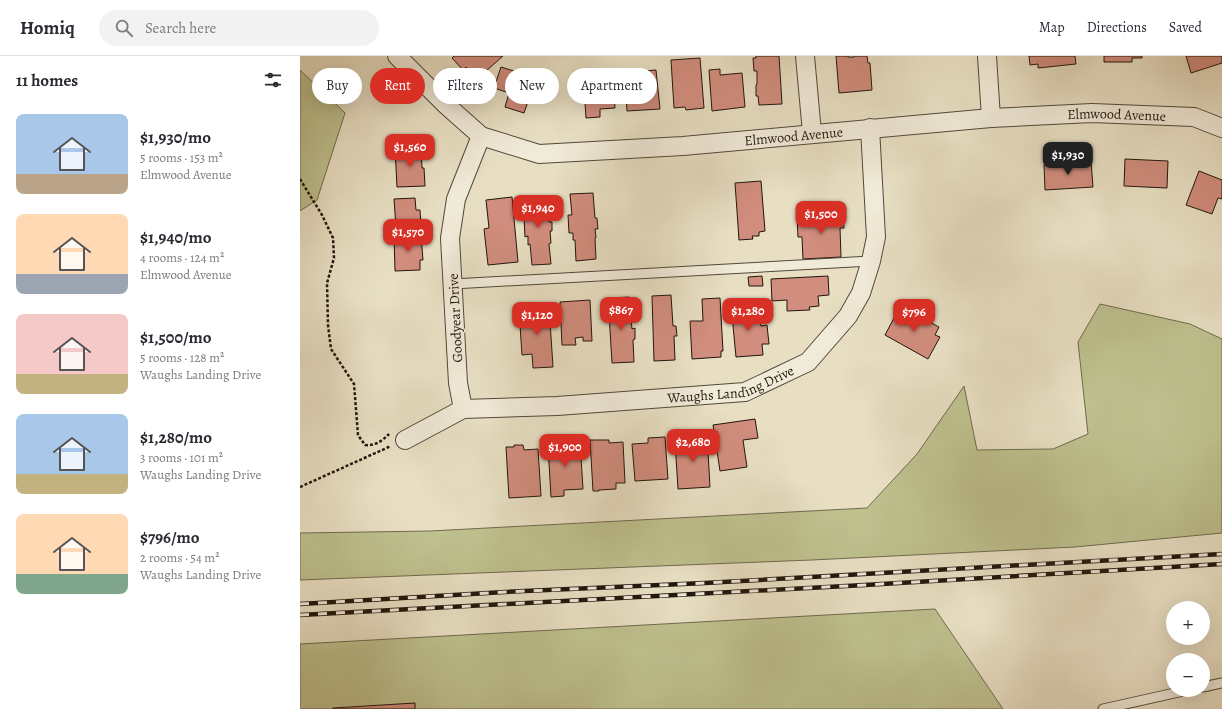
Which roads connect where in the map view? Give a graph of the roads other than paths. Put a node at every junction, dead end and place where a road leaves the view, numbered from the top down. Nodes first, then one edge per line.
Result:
1 (397, 56) edge
2 (805, 56) edge
3 (987, 56) edge
4 (991, 118) junction
5 (870, 128) junction
6 (1222, 128) edge
7 (812, 133) junction
8 (481, 136) junction
9 (871, 262) junction
10 (453, 284) junction
11 (463, 409) junction
12 (400, 435) road end
13 (1222, 683) edge
14 (1210, 686) edge
15 (1166, 695) edge
16 (1103, 709) edge

1 - 8 street, Elmwood Avenue
2 - 7 street
3 - 4 street
4 - 5 street, Elmwood Avenue
4 - 6 street, Elmwood Avenue
5 - 7 street, Elmwood Avenue
5 - 9 street, Waughs Landing Drive
7 - 8 street, Elmwood Avenue
8 - 10 street, Goodyear Drive
9 - 10 lane
9 - 11 street, Waughs Landing Drive
10 - 11 street, Goodyear Drive
11 - 12 street, Waughs Landing Drive
13 - 14 lane
15 - 16 lane

